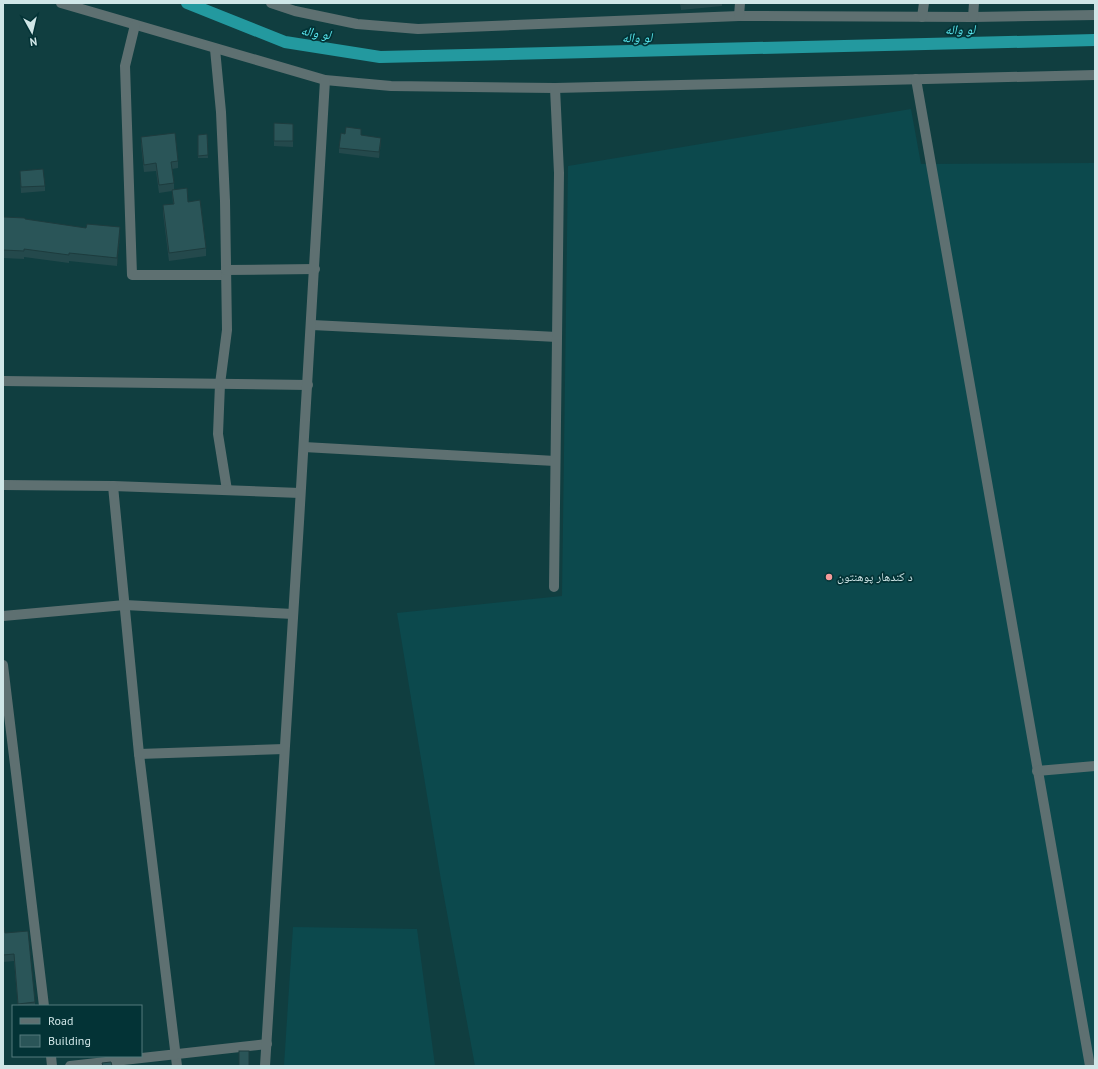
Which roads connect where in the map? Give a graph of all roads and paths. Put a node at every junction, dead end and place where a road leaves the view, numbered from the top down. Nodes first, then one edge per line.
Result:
1 (61, 3) edge
2 (271, 3) edge
3 (740, 3) edge
4 (924, 3) edge
5 (974, 3) edge
6 (1095, 15) edge
7 (740, 16) junction
8 (922, 17) junction
9 (973, 17) junction
10 (135, 25) junction
11 (215, 49) junction
12 (1095, 75) edge
13 (916, 78) junction
14 (325, 80) junction
15 (555, 88) junction
16 (315, 269) junction
17 (226, 272) junction
18 (312, 325) junction
19 (557, 337) junction
20 (3, 381) edge
21 (220, 384) junction
22 (308, 385) junction
23 (304, 447) junction
24 (555, 461) junction
25 (3, 485) edge
26 (113, 486) junction
27 (228, 490) junction
28 (300, 493) junction
29 (554, 587) dead end
30 (125, 606) junction
31 (293, 614) junction
32 (3, 616) edge
33 (3, 666) edge
34 (284, 749) junction
35 (139, 754) junction
36 (1095, 766) edge
37 (1038, 771) junction
38 (44, 1005) edge
39 (266, 1044) junction
40 (175, 1054) junction
41 (70, 1066) edge
42 (177, 1066) edge
43 (265, 1066) edge
44 (1090, 1066) edge

1 - 10 street
2 - 7 street
3 - 7 street
4 - 8 street
5 - 9 street
6 - 9 street
7 - 8 street
8 - 9 street
10 - 11 street
10 - 17 street
11 - 14 street
11 - 17 street
12 - 13 street
13 - 15 street
13 - 37 street
14 - 15 street
14 - 16 street
15 - 19 street
16 - 17 street
16 - 18 street
17 - 21 street
18 - 19 street
18 - 22 street
19 - 24 street
20 - 21 street
21 - 22 street
21 - 27 street
22 - 23 street
23 - 24 street
23 - 28 street
24 - 29 street
25 - 26 street
26 - 27 street
26 - 30 street
27 - 28 street
28 - 31 street
30 - 31 street
30 - 32 street
30 - 35 street
31 - 34 street
33 - 38 street
34 - 35 street
34 - 39 street
35 - 40 street
36 - 37 street
37 - 44 street
39 - 40 street
39 - 43 street
40 - 41 street
40 - 42 street

